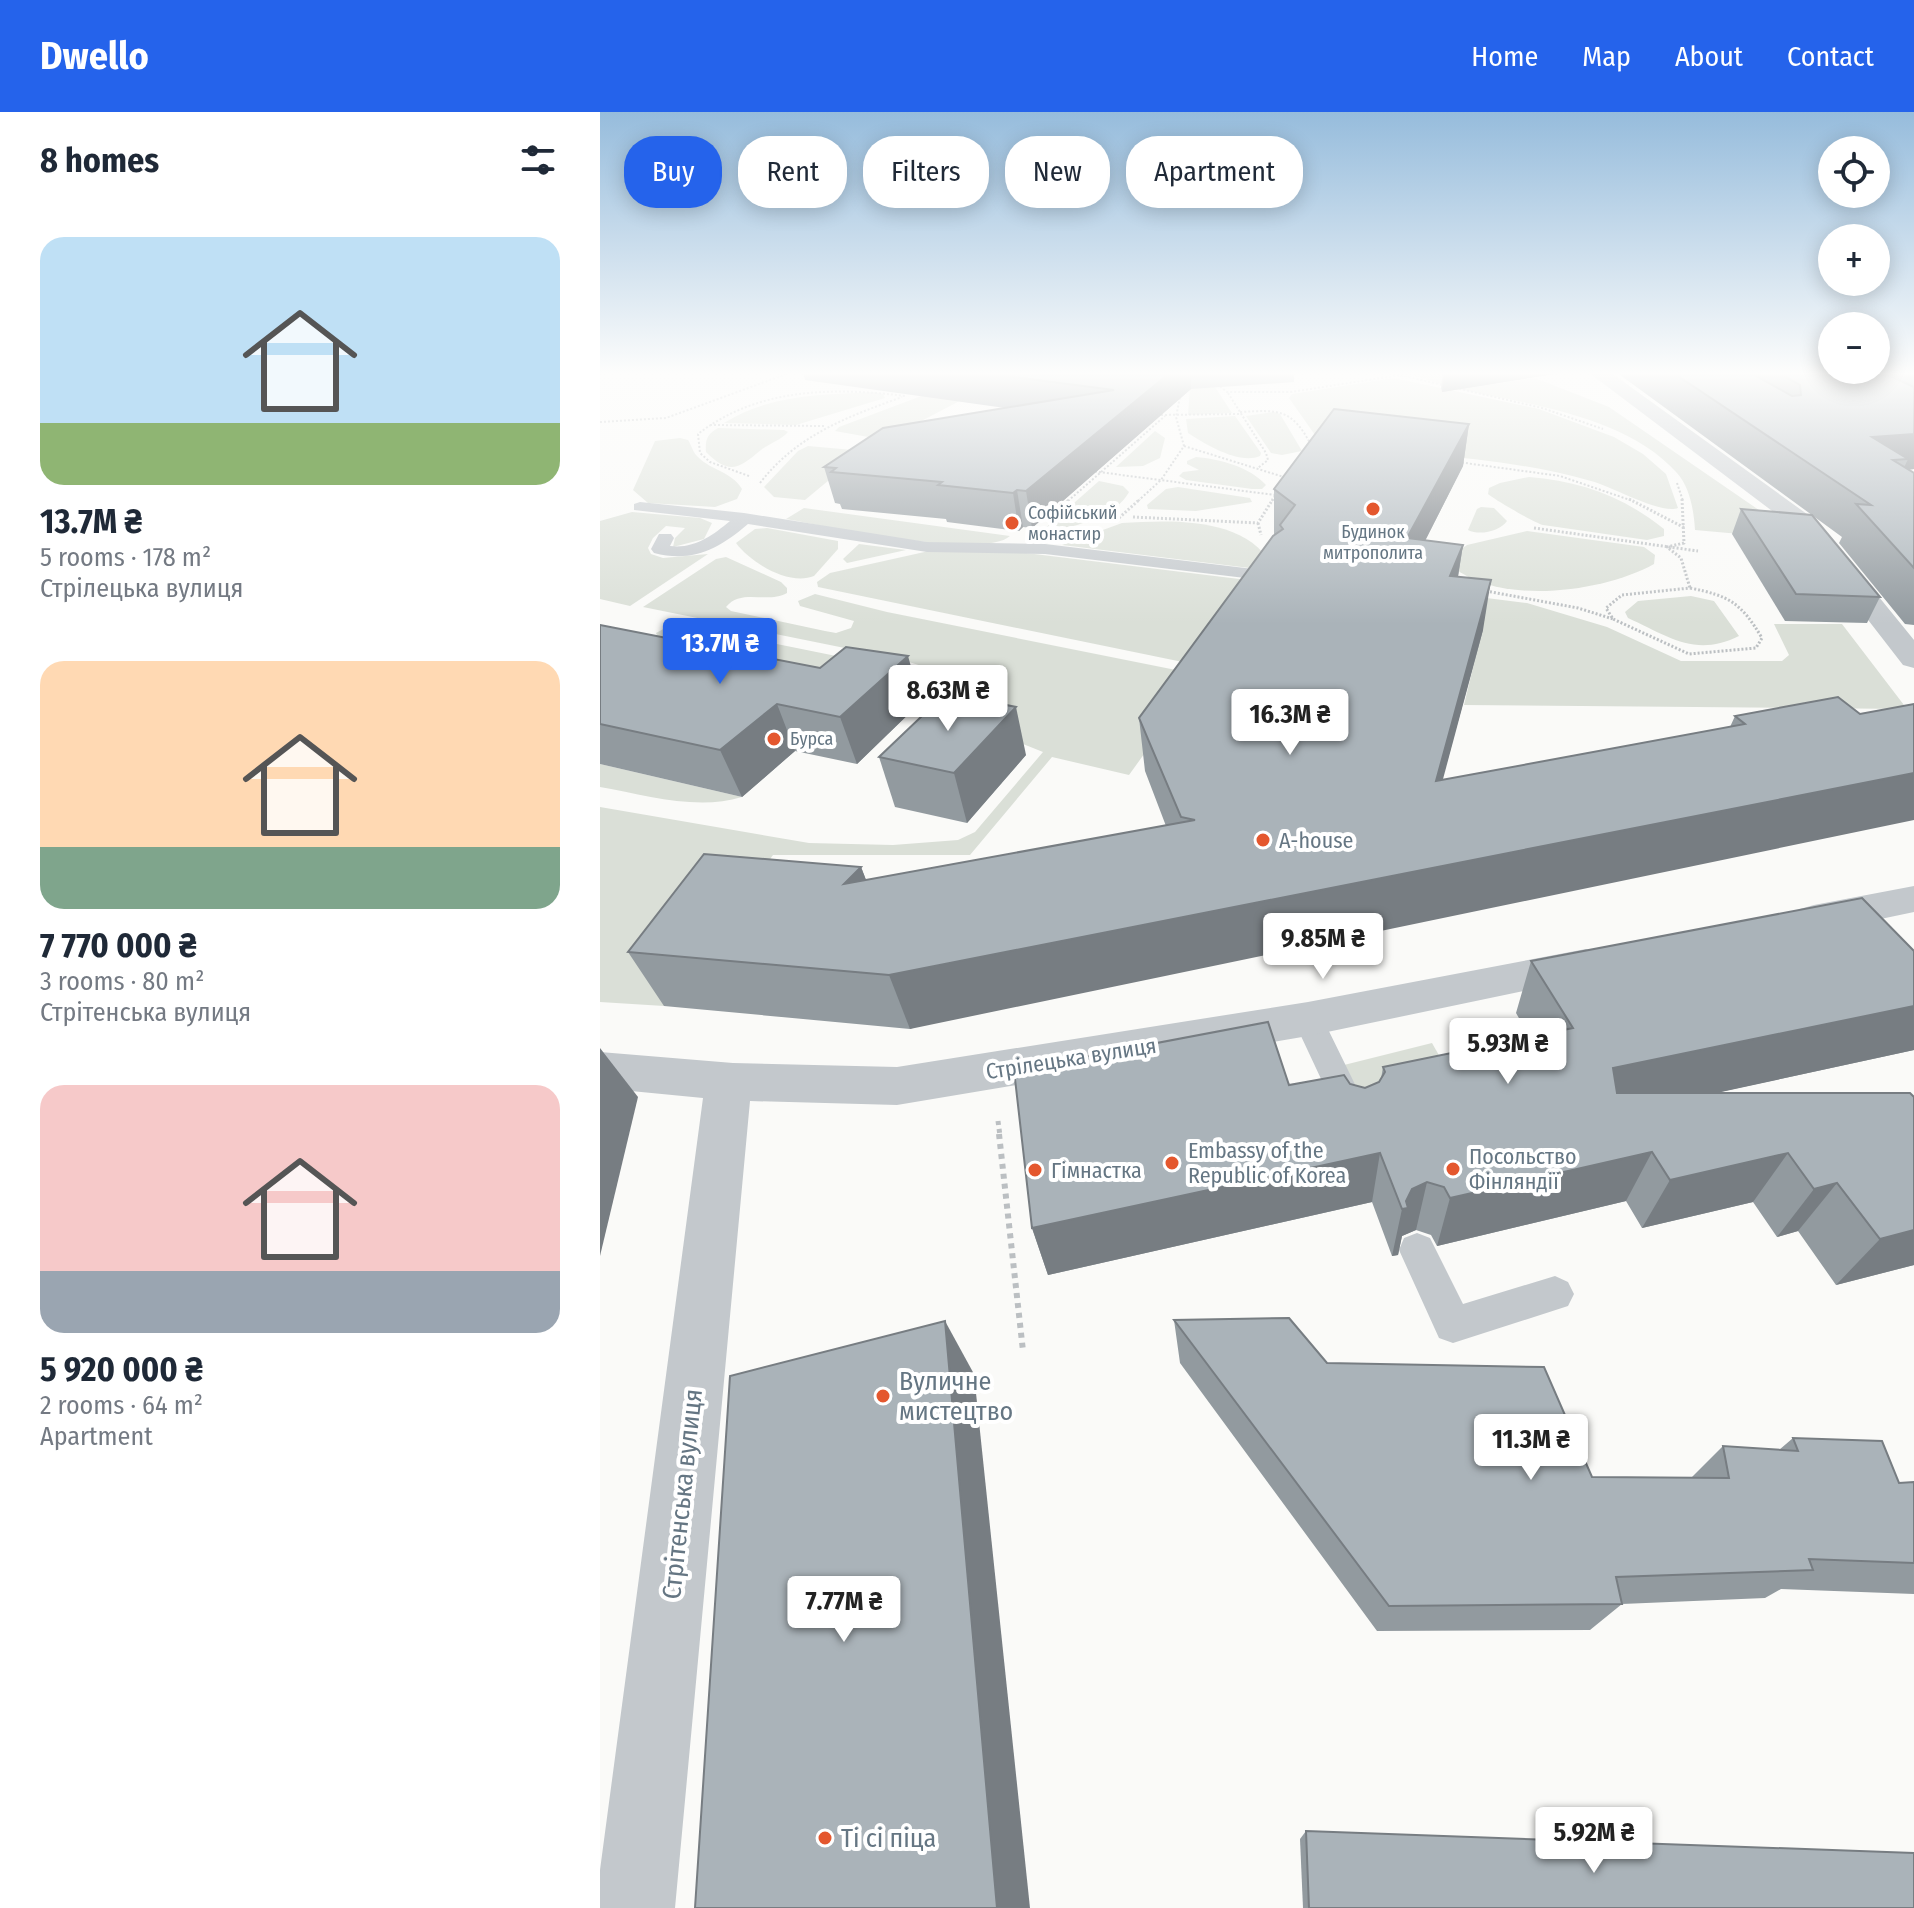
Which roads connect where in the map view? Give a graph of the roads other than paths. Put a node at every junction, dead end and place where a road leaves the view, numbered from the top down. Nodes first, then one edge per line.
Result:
1 (1712, 456) edge
2 (640, 507) dead end
3 (744, 518) junction
4 (665, 538) dead end
5 (1270, 576) edge
6 (1914, 659) edge
7 (1914, 899) edge
8 (1774, 927) edge
9 (1619, 958) edge
10 (1308, 1019) junction
11 (600, 1070) edge
12 (733, 1082) junction
13 (1357, 1122) edge
14 (1417, 1250) dead end
15 (1555, 1294) dead end
16 (635, 1908) edge

1 - 6 street
2 - 3 lane
3 - 4 lane
3 - 5 lane
7 - 8 street
9 - 10 street, Стрілецька вулиця
10 - 12 street, Стрілецька вулиця
10 - 13 lane
11 - 12 street, Стрілецька вулиця
12 - 16 street, Стрітенська вулиця
14 - 15 lane

